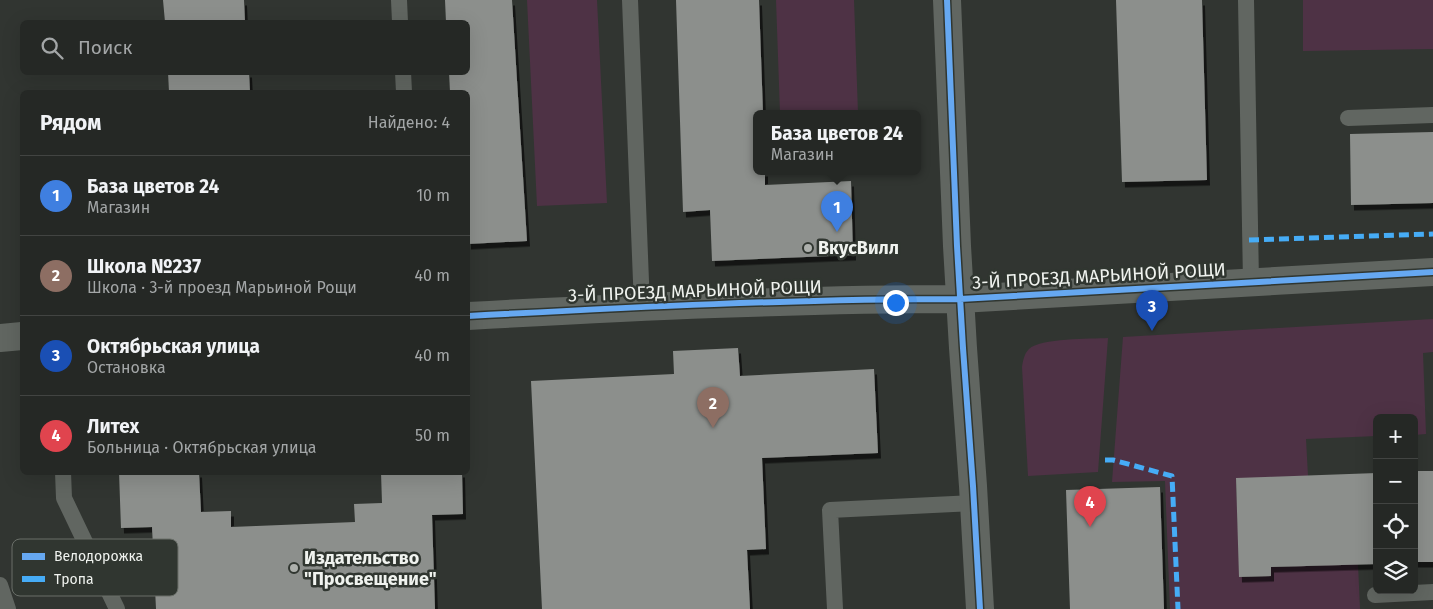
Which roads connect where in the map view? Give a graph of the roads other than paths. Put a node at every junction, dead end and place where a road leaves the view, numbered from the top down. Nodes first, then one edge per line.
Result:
1 (399, 0) edge
2 (630, 0) edge
3 (947, 0) edge
4 (1246, 0) edge
5 (400, 20) edge
6 (403, 75) edge
7 (404, 90) edge
8 (1433, 115) edge
9 (1348, 118) dead end
10 (1433, 272) edge
11 (1251, 282) junction
12 (960, 299) junction
13 (642, 307) junction
14 (470, 316) edge
15 (20, 336) edge
16 (0, 338) edge
17 (63, 475) edge
18 (974, 503) junction
19 (84, 539) edge
20 (0, 585) edge
21 (1433, 592) edge
22 (1418, 593) edge
23 (111, 596) edge
24 (8, 609) edge
25 (117, 609) edge
26 (835, 609) edge
27 (980, 609) edge

1 - 5 lane
2 - 13 lane
3 - 12 street
4 - 11 lane
6 - 7 lane
8 - 9 lane
10 - 11 street, 3-Й ПРОЕЗД МАРЬИНОЙ РОЩИ
11 - 12 street, 3-Й ПРОЕЗД МАРЬИНОЙ РОЩИ
12 - 13 street, 3-Й ПРОЕЗД МАРЬИНОЙ РОЩИ
12 - 18 street
13 - 14 street, 3-Й ПРОЕЗД МАРЬИНОЙ РОЩИ
15 - 16 street
17 - 19 lane
18 - 26 lane
18 - 27 street
20 - 24 lane
21 - 22 lane
23 - 25 lane

